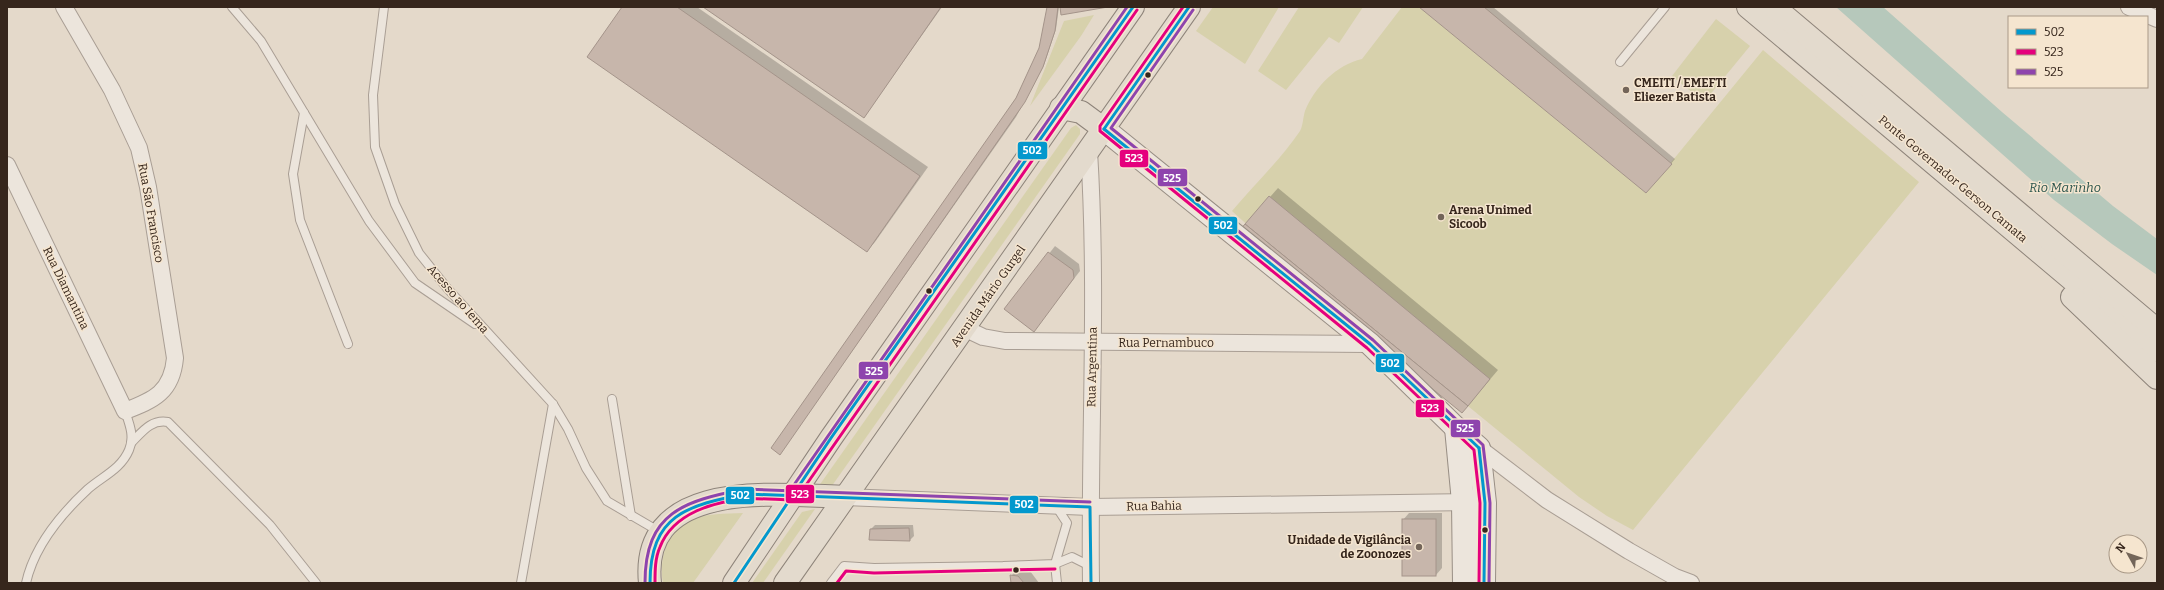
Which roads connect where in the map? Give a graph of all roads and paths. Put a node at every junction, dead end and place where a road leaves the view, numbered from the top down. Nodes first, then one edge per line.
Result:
1 (64, 7) edge
2 (232, 7) edge
3 (384, 7) edge
4 (1133, 7) edge
5 (1189, 7) edge
6 (1665, 7) edge
7 (1748, 7) edge
8 (1774, 7) edge
9 (2129, 7) edge
10 (2157, 19) edge
11 (1620, 62) dead end
12 (1061, 108) junction
13 (304, 113) junction
14 (1104, 129) junction
15 (1911, 144) junction
16 (1089, 151) junction
17 (7, 166) edge
18 (964, 328) junction
19 (2157, 330) edge
20 (485, 331) junction
21 (1093, 343) junction
22 (348, 344) dead end
23 (1370, 344) junction
24 (2157, 351) edge
25 (2157, 378) edge
26 (612, 399) dead end
27 (553, 404) junction
28 (125, 411) junction
29 (1456, 428) junction
30 (130, 443) junction
31 (1480, 448) junction
32 (793, 496) junction
33 (845, 497) junction
34 (1463, 502) junction
35 (1485, 503) junction
36 (1056, 506) junction
37 (1090, 507) junction
38 (631, 516) junction
39 (660, 532) junction
40 (1055, 564) junction
41 (1090, 566) junction
42 (26, 583) edge
43 (316, 583) edge
44 (521, 583) edge
45 (650, 583) edge
46 (734, 583) edge
47 (785, 583) edge
48 (831, 583) edge
49 (1057, 583) edge
50 (1091, 583) edge
51 (1464, 583) edge
52 (1484, 583) edge
53 (1691, 583) edge

1 - 28 street, Rua São Francisco
2 - 13 lane
3 - 20 lane, Acesso ao Iema
4 - 12 main road
5 - 14 main road, Avenida Mário Gurgel
6 - 11 lane
7 - 15 main road, Ponte Governador Gerson Camata
8 - 19 main road, Ponte Governador Gerson Camata
9 - 10 street
12 - 14 main road
12 - 32 main road
13 - 20 lane
13 - 22 lane
14 - 16 main road, Avenida Mário Gurgel
14 - 23 street
15 - 24 main road, Ponte Governador Gerson Camata
15 - 25 main road
16 - 18 main road, Avenida Mário Gurgel
16 - 21 street, Rua Argentina
17 - 28 street, Rua Diamantina
18 - 21 street, Rua Pernambuco
18 - 33 main road, Avenida Mário Gurgel
20 - 27 lane, Acesso ao Iema
21 - 23 street, Rua Pernambuco
21 - 37 street, Rua Argentina
23 - 29 street
26 - 38 lane
27 - 38 lane, Acesso ao Iema
27 - 44 lane
28 - 30 lane
29 - 31 street
29 - 34 street
30 - 42 lane
30 - 43 lane
31 - 35 street
31 - 53 street
32 - 33 main road
32 - 39 main road
32 - 46 main road
33 - 36 street, Rua Bahia
33 - 47 main road, Avenida Mário Gurgel
34 - 35 street, Rua Bahia
34 - 37 street, Rua Bahia
34 - 51 street
35 - 52 street
36 - 37 street, Rua Bahia
36 - 40 lane
37 - 41 street, Rua Argentina
38 - 39 lane, Acesso ao Iema
39 - 45 main road
40 - 41 lane
40 - 48 lane
40 - 49 lane
41 - 50 street, Rua Argentina

